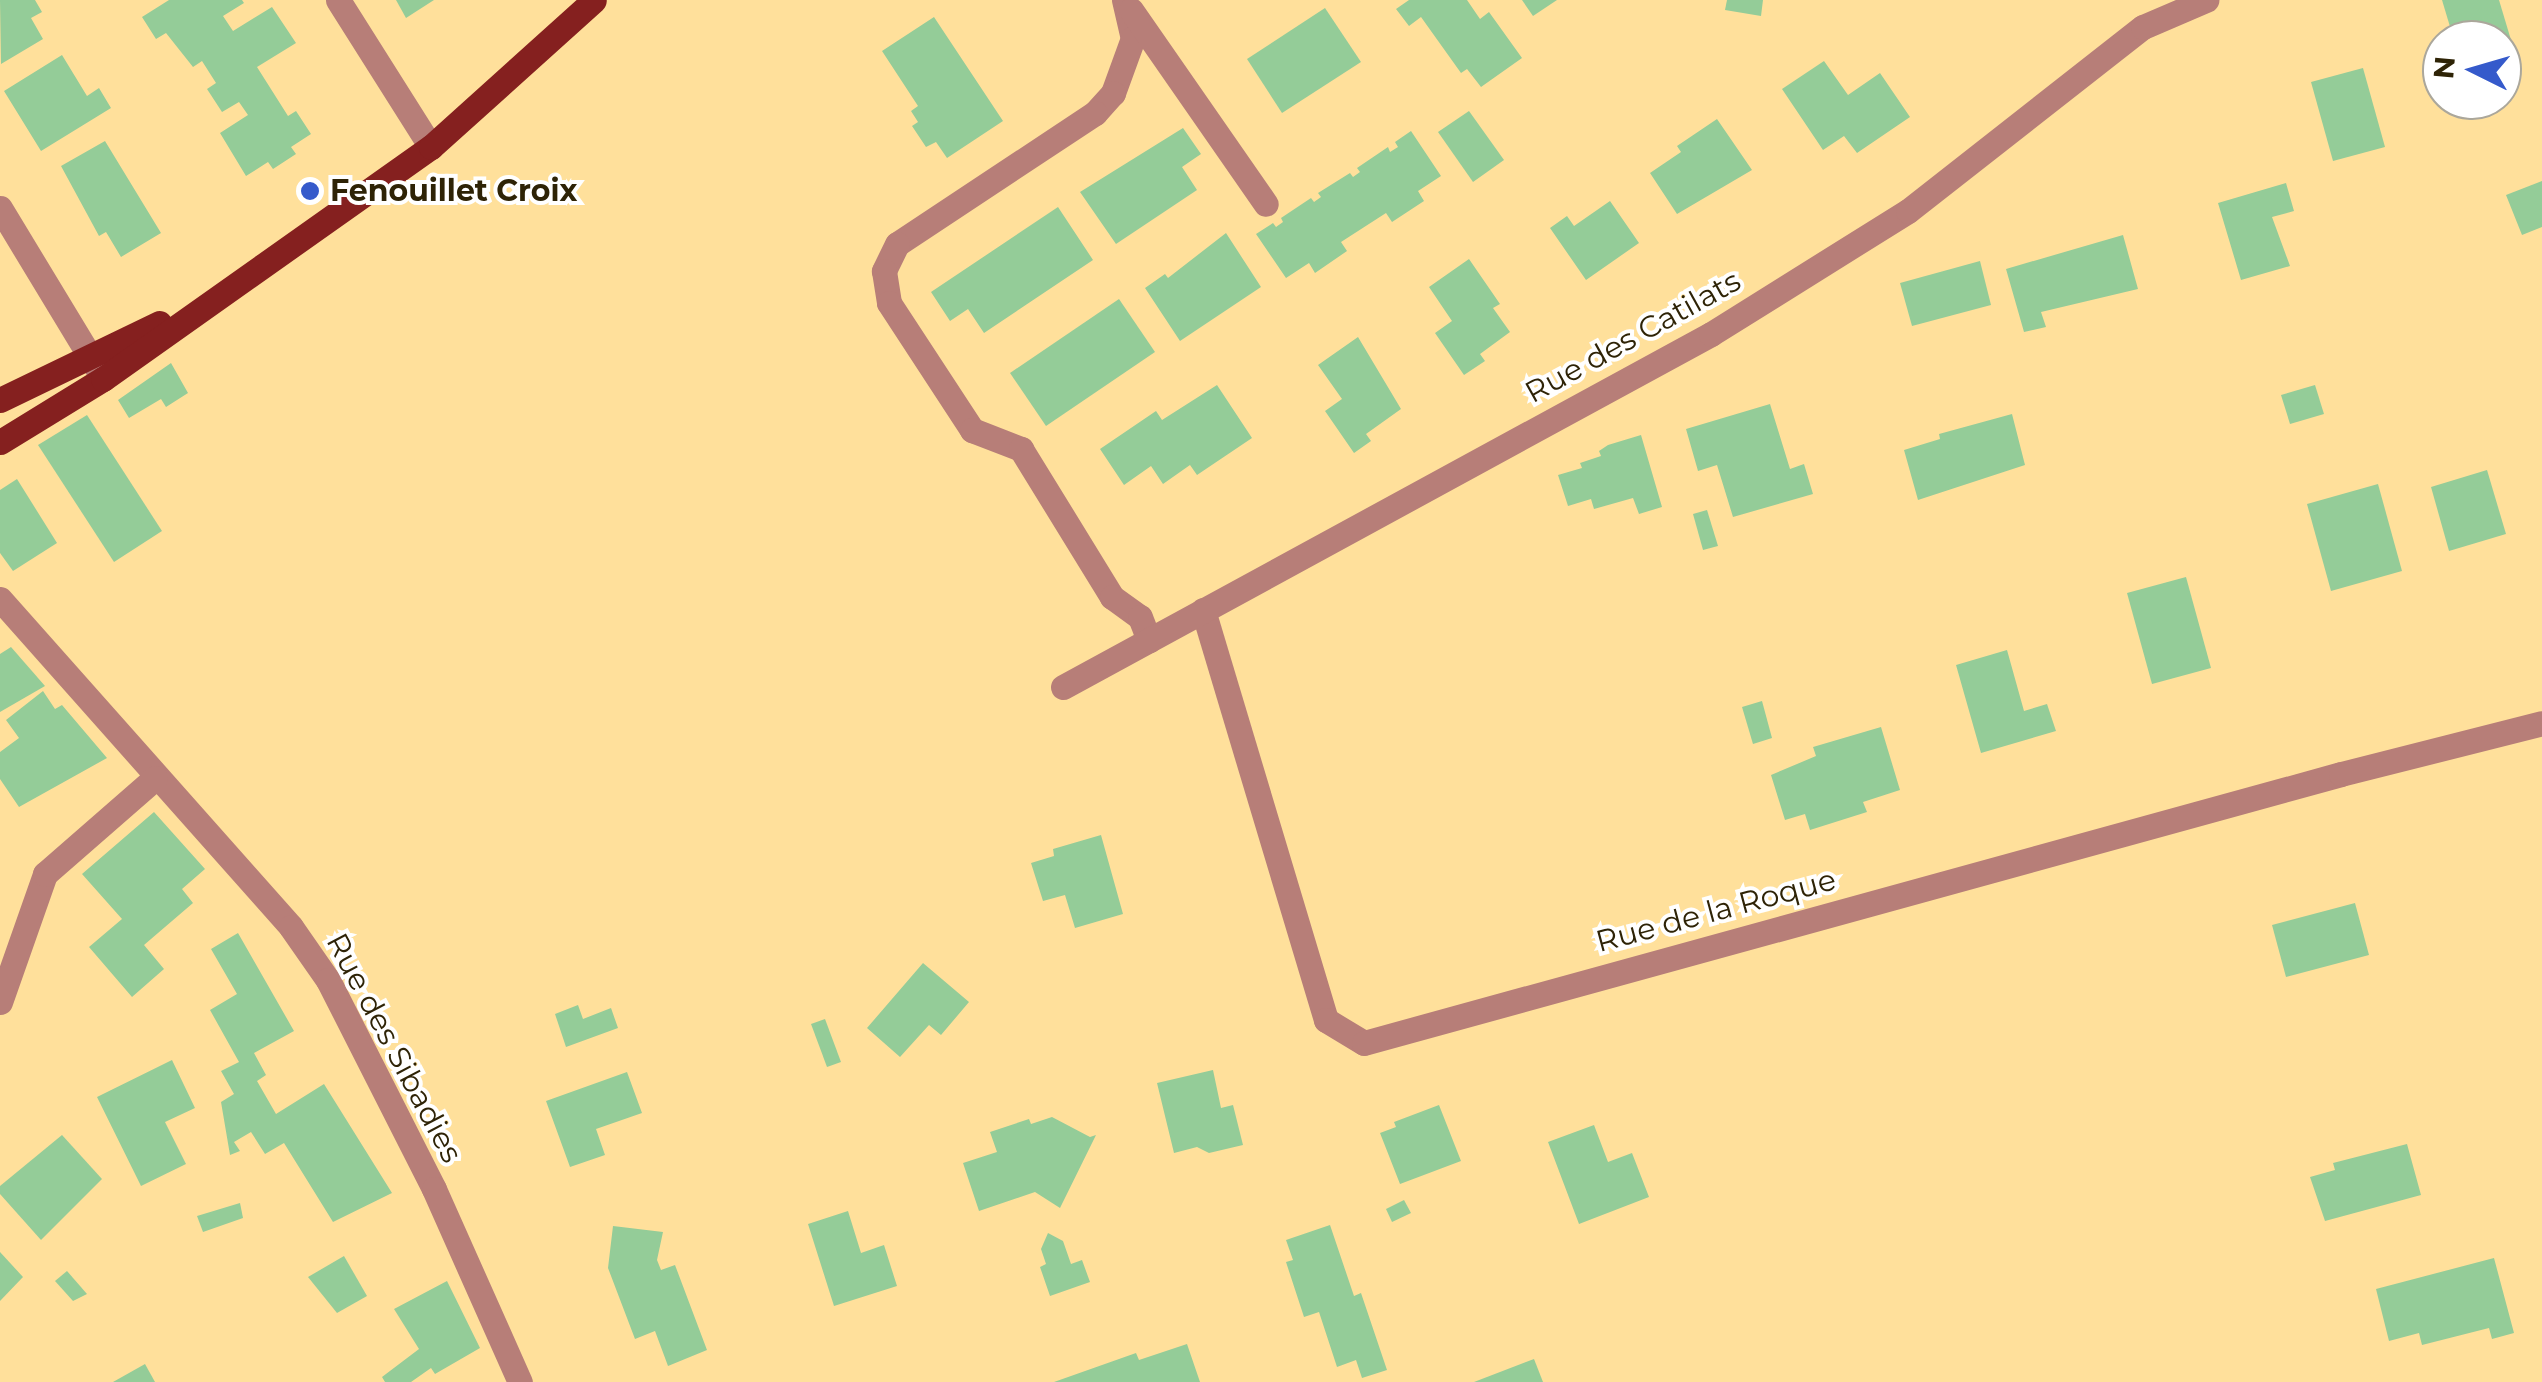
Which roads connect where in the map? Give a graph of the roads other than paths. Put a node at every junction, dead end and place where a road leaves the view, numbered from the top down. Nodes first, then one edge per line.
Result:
1 (338, 0) edge
2 (594, 0) edge
3 (2206, 0) edge
4 (1126, 3) edge
5 (431, 147) junction
6 (1266, 204) dead end
7 (0, 208) edge
8 (97, 368) junction
9 (0, 400) edge
10 (0, 442) edge
11 (0, 599) edge
12 (1204, 610) junction
13 (1150, 640) junction
14 (1063, 686) dead end
15 (2542, 723) edge
16 (156, 778) junction
17 (0, 1002) edge
18 (520, 1382) edge

1 - 5 street
2 - 5 main road
3 - 12 street, Rue des Catilats
4 - 6 street
4 - 13 street
5 - 8 main road
7 - 8 street
8 - 9 main road
8 - 10 main road
11 - 16 street, Rue des Sibadies
12 - 13 street, Rue des Catilats
12 - 15 street, Rue de la Roque
13 - 14 street, Rue des Catilats
16 - 17 street
16 - 18 street, Rue des Sibadies

